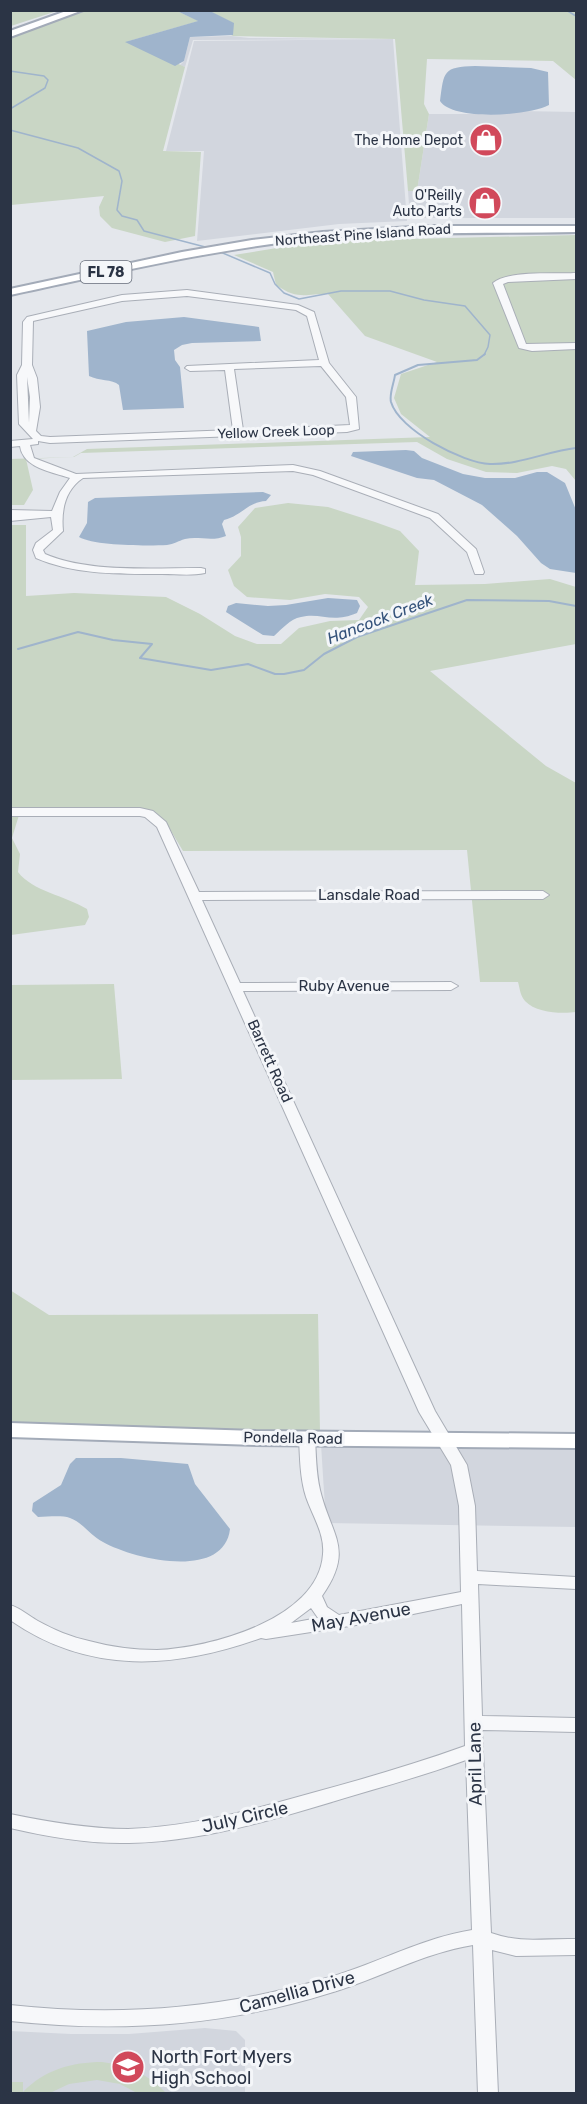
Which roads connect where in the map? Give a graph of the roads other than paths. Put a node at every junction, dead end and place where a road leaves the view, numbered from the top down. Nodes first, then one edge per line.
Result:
1 (62, 10) edge
2 (79, 10) edge
3 (47, 18) junction
4 (10, 28) edge
5 (10, 34) edge
6 (543, 224) junction
7 (576, 224) edge
8 (446, 229) junction
9 (576, 229) edge
10 (576, 276) edge
11 (10, 282) edge
12 (10, 292) edge
13 (576, 346) edge
14 (324, 363) junction
15 (229, 367) junction
16 (189, 368) dead end
17 (10, 396) edge
18 (28, 399) junction
19 (10, 402) edge
20 (35, 416) junction
21 (23, 417) junction
22 (32, 430) junction
23 (238, 433) junction
24 (44, 439) junction
25 (10, 444) edge
26 (25, 444) junction
27 (76, 477) junction
28 (10, 513) edge
29 (56, 514) junction
30 (30, 515) junction
31 (10, 518) edge
32 (201, 571) dead end
33 (479, 572) dead end
34 (10, 812) edge
35 (195, 896) junction
36 (543, 896) dead end
37 (451, 986) dead end
38 (236, 987) junction
39 (10, 1430) edge
40 (307, 1438) junction
41 (444, 1439) junction
42 (576, 1441) edge
43 (471, 1576) junction
44 (576, 1583) edge
45 (314, 1596) junction
46 (471, 1596) junction
47 (10, 1611) edge
48 (336, 1622) junction
49 (251, 1635) junction
50 (474, 1723) junction
51 (576, 1725) edge
52 (473, 1750) junction
53 (10, 1821) edge
54 (481, 1937) junction
55 (576, 1947) edge
56 (10, 2013) edge
57 (488, 2094) edge

1 - 3 main road
2 - 3 main road
3 - 4 main road
3 - 5 main road
6 - 7 main road, Northeast Pine Island Road / FL 78
6 - 8 main road
6 - 11 main road, Northeast Pine Island Road / FL 78
8 - 9 main road, Northeast Pine Island Road / FL 78
8 - 12 main road, Northeast Pine Island Road / FL 78
10 - 13 street
14 - 15 street
14 - 18 street, Yellow Creek Loop
14 - 23 street, Yellow Creek Loop
15 - 16 street
15 - 23 street
17 - 18 street
18 - 19 street
18 - 20 street
18 - 21 street
20 - 21 street
20 - 22 street
21 - 22 street
22 - 24 street
23 - 24 street, Yellow Creek Loop
24 - 26 street, Yellow Creek Loop
25 - 26 street, Yellow Creek Loop
26 - 27 street
27 - 29 street
27 - 33 street
28 - 30 street
29 - 30 street
29 - 32 street
30 - 31 street
34 - 35 street, Barrett Road
35 - 36 street, Lansdale Road
35 - 38 street, Barrett Road
37 - 38 street, Ruby Avenue
38 - 41 street, Barrett Road
39 - 40 main road, Pondella Road
40 - 41 main road, Pondella Road
40 - 45 street
41 - 42 main road, Pondella Road
41 - 43 street, April Lane
43 - 44 street
43 - 46 street, April Lane
45 - 48 street
45 - 49 street
46 - 48 street, May Avenue
46 - 50 street, April Lane
47 - 49 street
48 - 49 street, May Avenue
50 - 51 street
50 - 52 street, April Lane
52 - 53 street, July Circle
52 - 54 street, April Lane
54 - 55 street
54 - 56 street, Camellia Drive
54 - 57 street, April Lane

